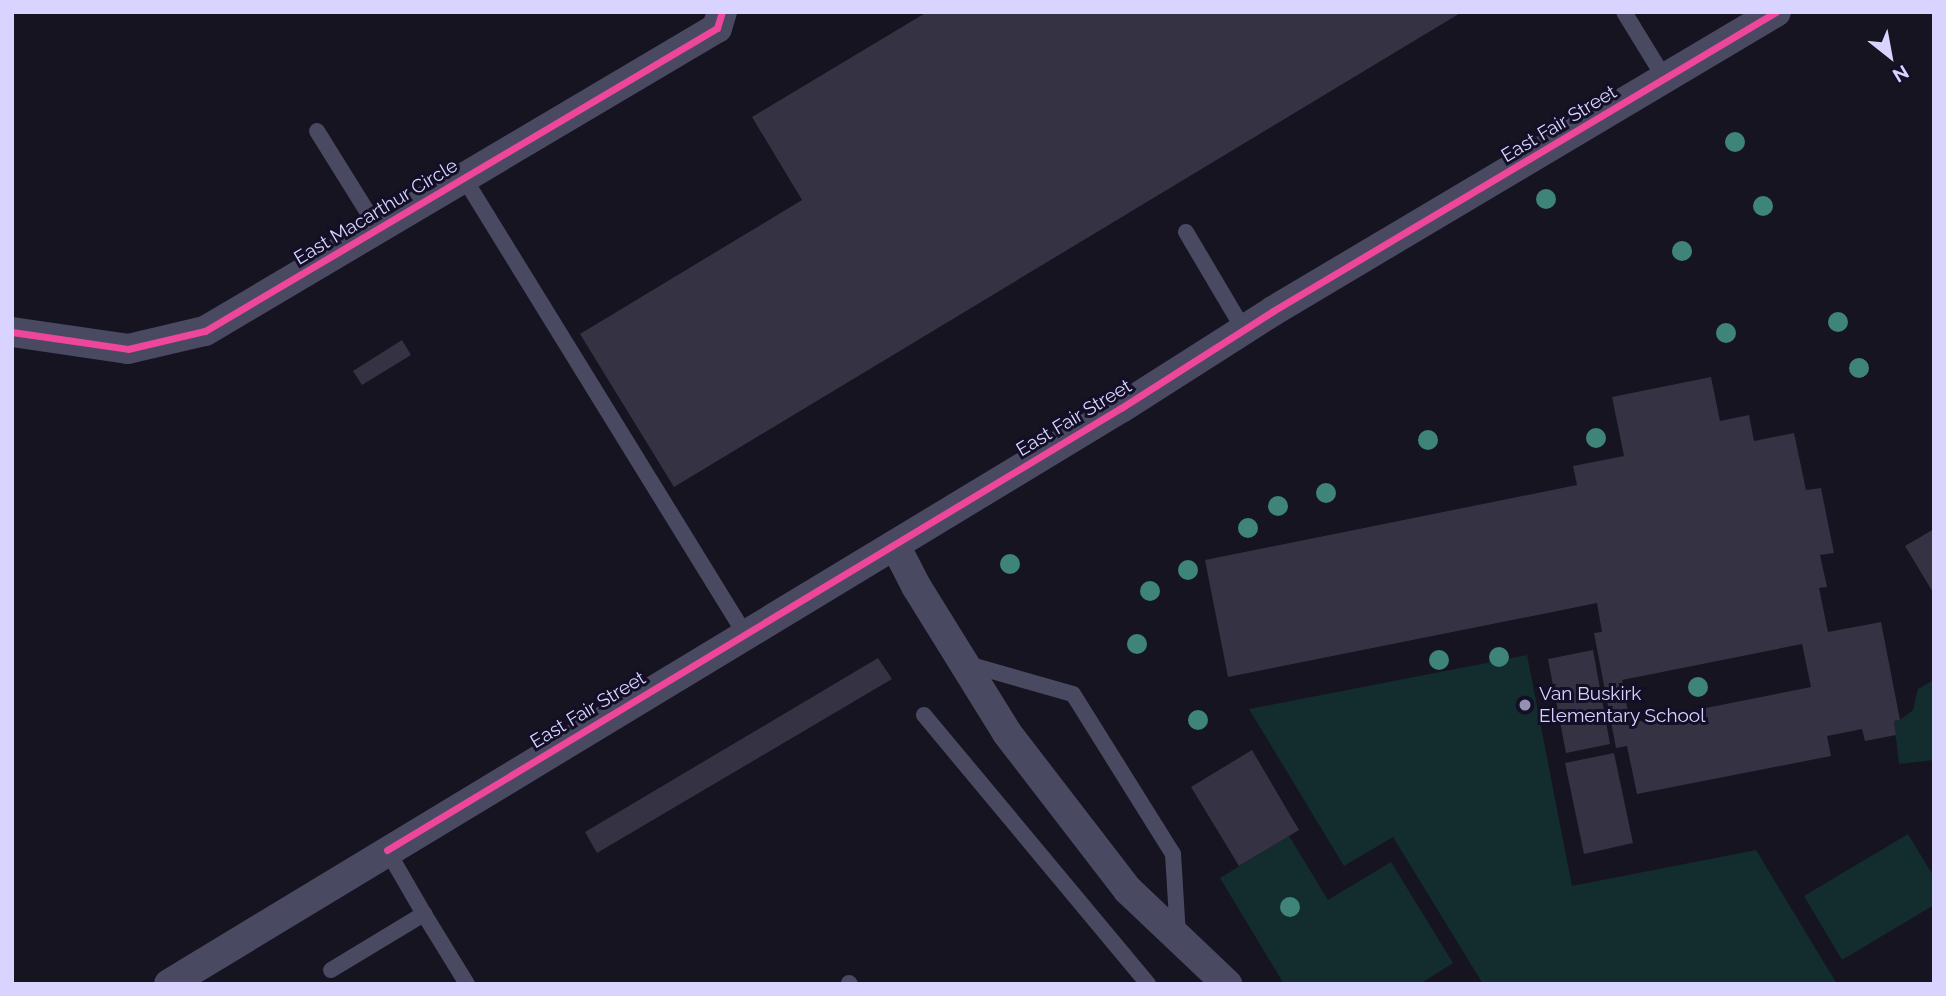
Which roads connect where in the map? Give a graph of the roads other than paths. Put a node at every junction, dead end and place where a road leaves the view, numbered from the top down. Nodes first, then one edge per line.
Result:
1 (722, 12) edge
2 (1625, 12) edge
3 (1776, 12) edge
4 (1665, 79) junction
5 (317, 131) dead end
6 (464, 178) junction
7 (378, 229) junction
8 (1186, 232) dead end
9 (1244, 330) junction
10 (12, 332) edge
11 (895, 545) junction
12 (745, 634) junction
13 (964, 663) junction
14 (924, 715) dead end
15 (387, 850) junction
16 (424, 914) junction
17 (1179, 939) junction
18 (331, 970) dead end
19 (169, 984) edge
20 (467, 984) edge
21 (1148, 984) edge
22 (1227, 984) edge

1 - 6 street, East Macarthur Circle
2 - 4 lane
3 - 4 street, East Fair Street
4 - 9 street, East Fair Street
5 - 7 lane
6 - 7 street, East Macarthur Circle
6 - 12 lane
7 - 10 street, East Macarthur Circle
8 - 9 lane
9 - 11 street, East Fair Street
11 - 12 street, East Fair Street
11 - 13 street
12 - 15 street, East Fair Street
13 - 17 street
13 - 17 lane
14 - 21 lane
15 - 16 lane
15 - 19 street, East Fair Street
16 - 18 lane
16 - 20 lane
17 - 22 street

